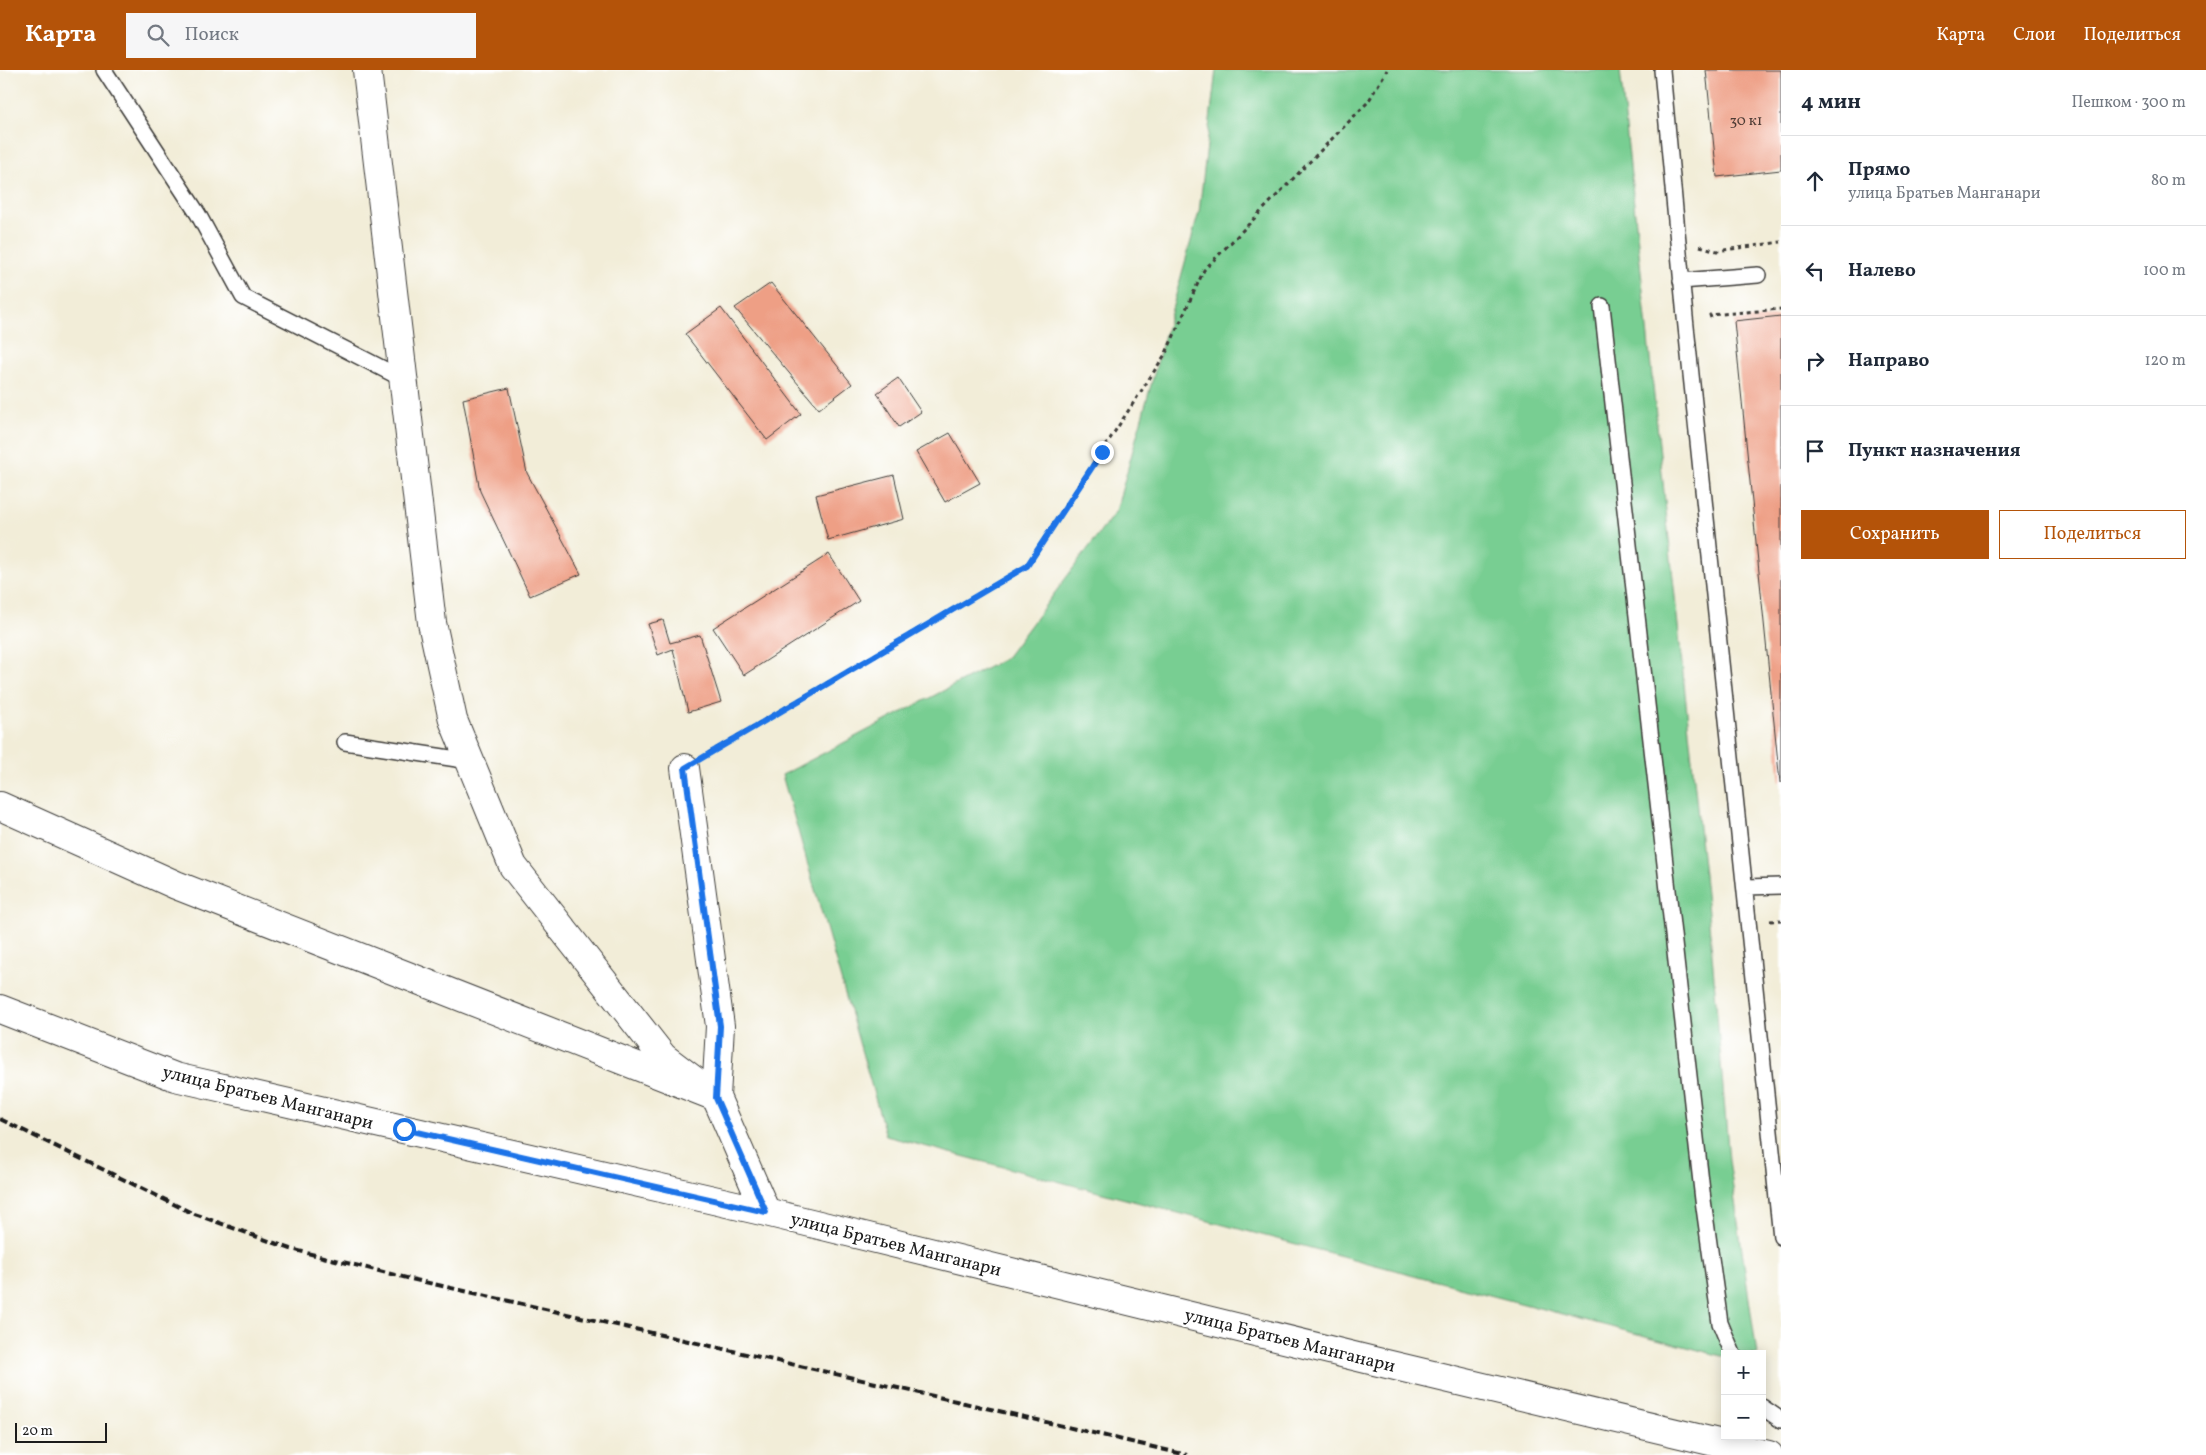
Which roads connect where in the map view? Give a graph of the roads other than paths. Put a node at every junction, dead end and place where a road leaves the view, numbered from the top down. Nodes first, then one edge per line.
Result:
1 (104, 70) edge
2 (367, 70) edge
3 (1662, 70) edge
4 (1758, 276) dead end
5 (1682, 281) junction
6 (1602, 306) dead end
7 (403, 379) junction
8 (345, 742) dead end
9 (470, 761) junction
10 (685, 768) road end
11 (0, 806) edge
12 (1774, 886) edge
13 (1746, 887) junction
14 (0, 1009) edge
15 (716, 1098) junction
16 (766, 1212) junction
17 (1781, 1237) edge
18 (1731, 1350) edge
19 (1766, 1410) edge
20 (1781, 1420) edge
21 (1769, 1455) edge

1 - 7 lane
2 - 7 street
3 - 5 lane
4 - 5 lane
5 - 13 lane
6 - 18 lane
7 - 9 street
8 - 9 lane
9 - 15 street
10 - 15 street
11 - 15 street
12 - 13 lane
13 - 17 lane
14 - 16 street, улица Братьев Манганари
15 - 16 street
16 - 21 street, улица Братьев Манганари
19 - 20 lane

